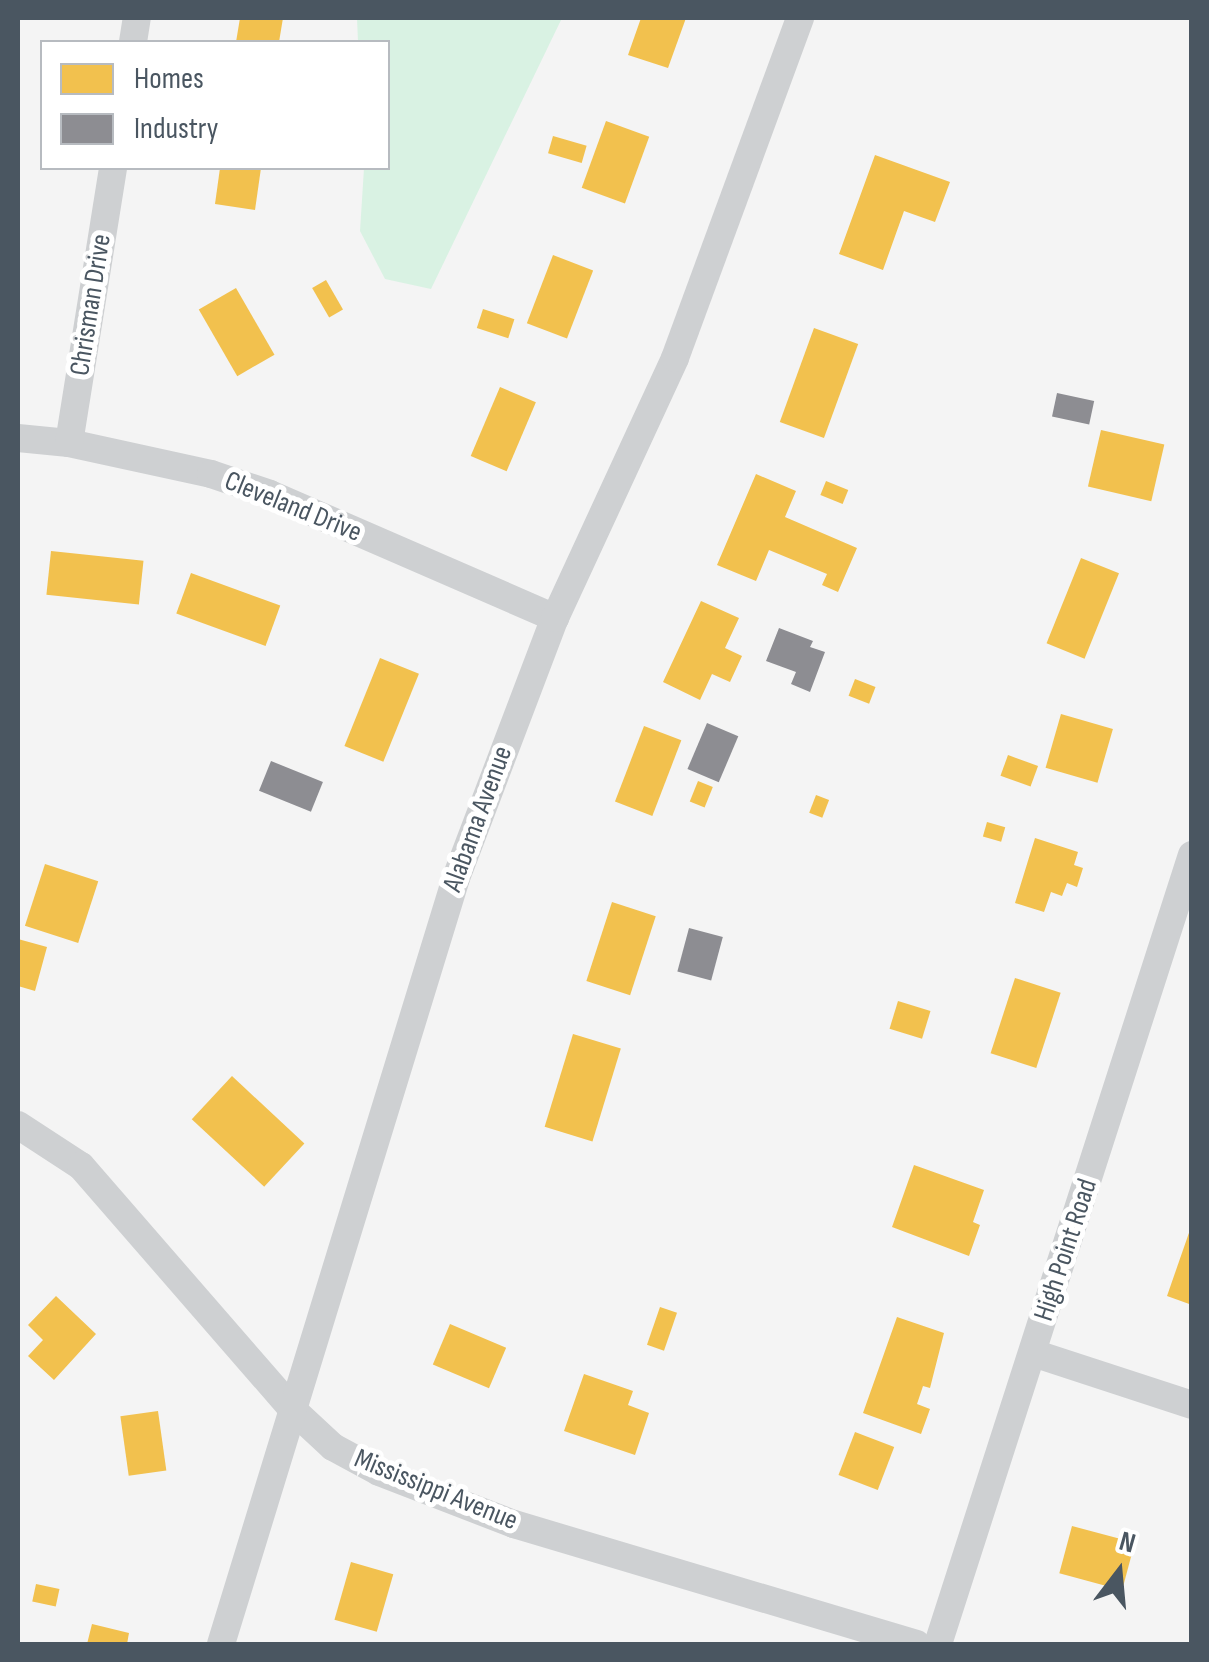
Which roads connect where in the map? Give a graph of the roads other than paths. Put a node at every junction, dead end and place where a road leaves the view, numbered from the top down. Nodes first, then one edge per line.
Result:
1 (800, 18) edge
2 (113, 170) edge
3 (18, 438) edge
4 (69, 443) junction
5 (555, 618) junction
6 (1192, 855) edge
7 (18, 1126) edge
8 (1034, 1353) junction
9 (1192, 1404) edge
10 (293, 1410) junction
11 (221, 1644) edge
12 (916, 1644) edge
13 (938, 1644) edge

1 - 5 street, Alabama Avenue
2 - 4 street, Chrisman Drive
3 - 4 street, Cleveland Drive
4 - 5 street, Cleveland Drive
5 - 10 street, Alabama Avenue
6 - 8 street, High Point Road
7 - 10 street, Mississippi Avenue
8 - 9 street
8 - 13 street, High Point Road
10 - 11 street, Alabama Avenue
10 - 12 street, Mississippi Avenue

